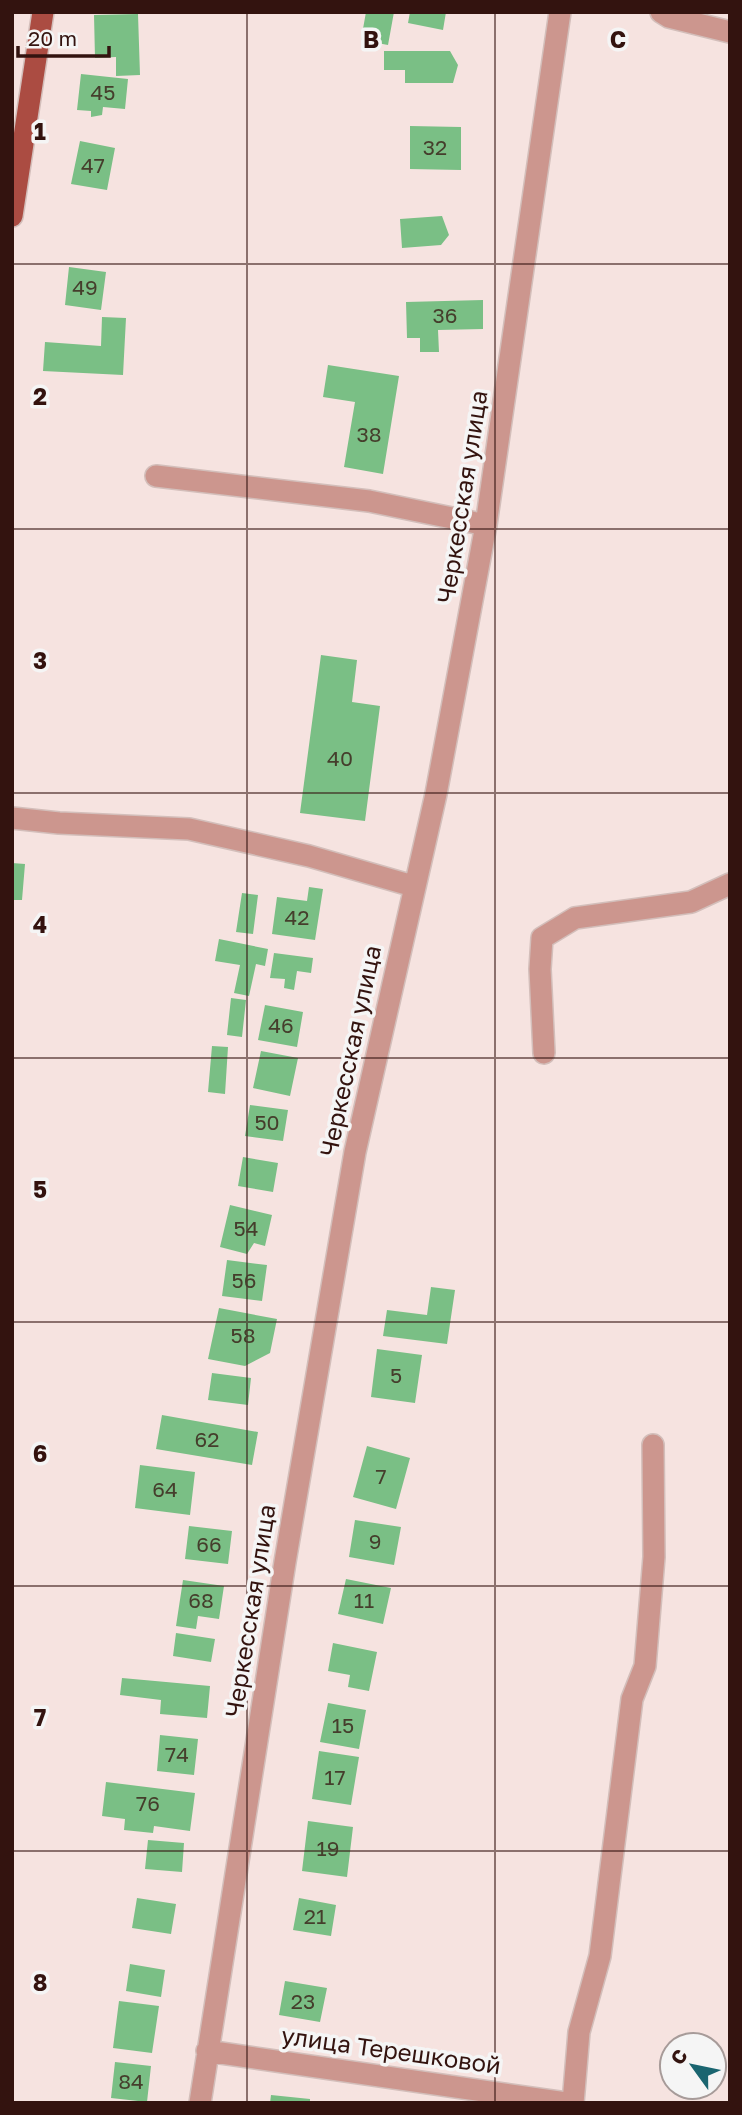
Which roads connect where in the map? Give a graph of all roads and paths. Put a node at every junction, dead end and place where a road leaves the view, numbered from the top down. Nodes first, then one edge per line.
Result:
1 (43, 12) edge
2 (560, 12) edge
3 (661, 12) edge
4 (730, 32) edge
5 (12, 216) edge
6 (156, 476) dead end
7 (486, 525) junction
8 (12, 818) edge
9 (730, 884) edge
10 (413, 886) junction
11 (544, 1053) dead end
12 (653, 1445) dead end
13 (207, 2051) junction
14 (200, 2103) edge
15 (566, 2103) edge
16 (573, 2103) edge

1 - 5 main road
2 - 7 street, Черкесская улица
3 - 4 street
6 - 7 street
7 - 10 street, Черкесская улица
8 - 10 street
9 - 11 street
10 - 13 street, Черкесская улица
12 - 16 street
13 - 14 street, Черкесская улица
13 - 15 street, улица Терешковой

